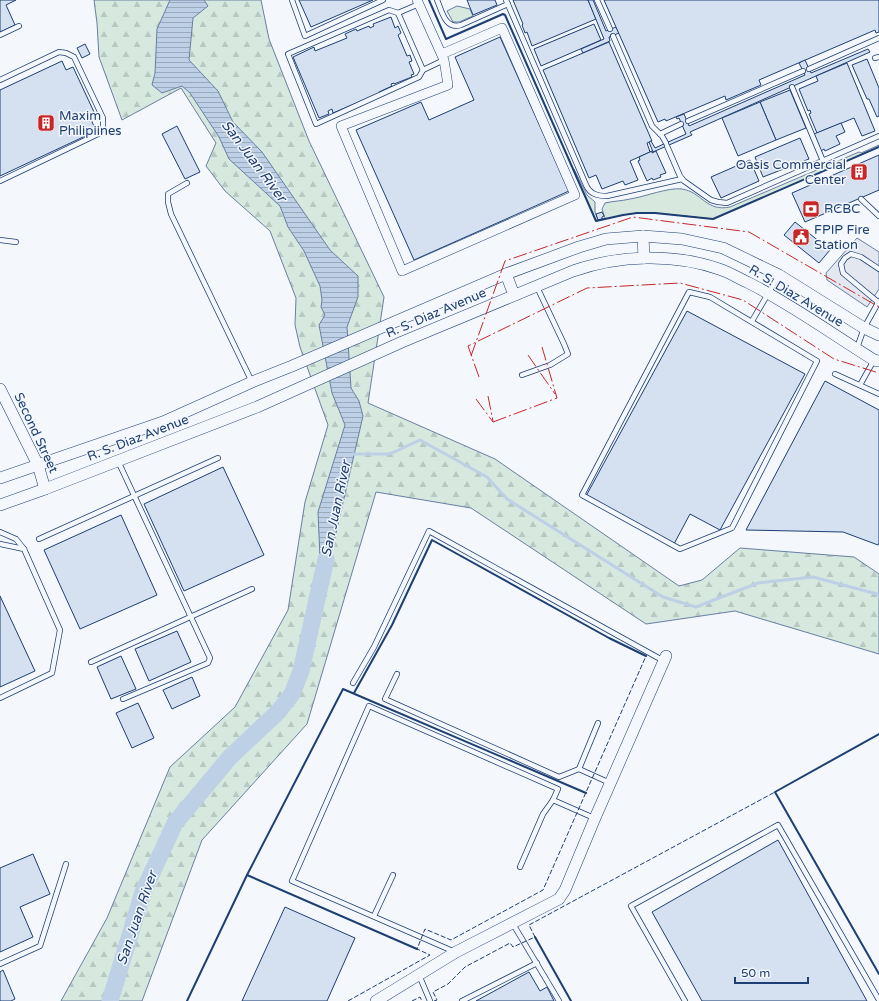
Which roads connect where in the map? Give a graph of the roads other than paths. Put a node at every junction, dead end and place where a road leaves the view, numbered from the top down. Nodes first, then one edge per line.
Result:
1 (292, 0) edge
2 (383, 0) edge
3 (437, 0) edge
4 (597, 0) edge
5 (418, 2) edge
6 (507, 2) edge
7 (398, 13) junction
8 (19, 26) dead end
9 (610, 30) dead end
10 (0, 35) edge
11 (613, 36) dead end
12 (879, 38) edge
13 (443, 57) junction
14 (809, 69) dead end
15 (423, 70) junction
16 (803, 71) dead end
17 (0, 80) edge
18 (790, 82) junction
19 (688, 122) dead end
20 (681, 124) dead end
21 (660, 134) junction
22 (879, 136) edge
23 (823, 161) junction
24 (682, 179) junction
25 (0, 181) edge
26 (187, 183) dead end
27 (861, 199) dead end
28 (879, 216) edge
29 (643, 236) junction
30 (0, 240) edge
31 (16, 242) dead end
32 (644, 258) junction
33 (879, 269) edge
34 (506, 274) junction
35 (779, 275) junction
36 (536, 286) junction
37 (768, 292) junction
38 (514, 295) junction
39 (879, 302) edge
40 (752, 322) junction
41 (864, 328) junction
42 (879, 336) edge
43 (856, 349) junction
44 (876, 361) edge
45 (835, 374) dead end
46 (522, 375) dead end
47 (252, 382) junction
48 (860, 386) junction
49 (0, 389) edge
50 (879, 394) edge
51 (218, 458) dead end
52 (118, 461) junction
53 (38, 465) junction
54 (0, 478) edge
55 (45, 489) junction
56 (135, 496) junction
57 (0, 504) edge
58 (0, 532) edge
59 (39, 538) dead end
60 (0, 544) edge
61 (24, 550) junction
62 (252, 589) dead end
63 (191, 617) junction
64 (665, 658) joint
65 (91, 662) dead end
66 (397, 674) dead end
67 (353, 683) dead end
68 (0, 698) edge
69 (123, 699) dead end
70 (598, 723) dead end
71 (579, 769) junction
72 (610, 783) junction
73 (553, 800) junction
74 (595, 818) junction
75 (66, 864) dead end
76 (520, 867) dead end
77 (392, 875) dead end
78 (374, 916) junction
79 (512, 922) junction
80 (456, 952) junction
81 (537, 963) junction
82 (0, 964) edge
83 (419, 975) junction
84 (879, 1000) edge
85 (376, 1001) edge
86 (430, 1001) edge
87 (462, 1001) edge
88 (559, 1001) edge
89 (685, 1001) edge

1 - 2 lane
3 - 6 lane
4 - 9 lane
5 - 7 lane
5 - 13 street
6 - 24 lane
7 - 15 lane
7 - 15 lane
8 - 10 lane
11 - 21 lane
12 - 14 lane
13 - 13 street
13 - 15 lane
16 - 18 lane
17 - 25 lane
18 - 19 lane
18 - 23 lane
20 - 21 lane
21 - 24 lane
22 - 23 lane
23 - 24 lane
26 - 47 lane
27 - 28 lane
29 - 32 street
29 - 34 street, R. S. Diaz Avenue
29 - 35 street, R. S. Diaz Avenue
30 - 31 lane
32 - 36 street, R. S. Diaz Avenue
32 - 37 street, R. S. Diaz Avenue
33 - 39 lane
34 - 38 street
34 - 47 street, R. S. Diaz Avenue
35 - 37 lane
35 - 41 street, R. S. Diaz Avenue
36 - 38 street, R. S. Diaz Avenue
36 - 46 lane
37 - 40 lane
37 - 43 street, R. S. Diaz Avenue
38 - 52 street, R. S. Diaz Avenue
39 - 41 lane
40 - 40 lane
41 - 42 street, R. S. Diaz Avenue
41 - 43 lane
43 - 44 street, R. S. Diaz Avenue
44 - 48 lane
45 - 48 lane
47 - 53 street, R. S. Diaz Avenue
48 - 50 lane
49 - 53 street, Second Street
51 - 56 lane
52 - 55 street, R. S. Diaz Avenue
52 - 56 lane
53 - 54 street, R. S. Diaz Avenue
53 - 55 street, Second Street
55 - 57 street, R. S. Diaz Avenue
56 - 59 lane
56 - 63 lane
58 - 61 lane
60 - 61 lane
61 - 68 lane
62 - 63 lane
63 - 65 lane
63 - 69 lane
64 - 67 lane
64 - 72 street
66 - 71 lane
70 - 71 lane
71 - 72 lane
72 - 74 street
73 - 74 lane
73 - 76 lane
73 - 78 lane
74 - 79 street
75 - 82 lane
77 - 78 lane
78 - 80 lane
79 - 80 street
79 - 81 lane
80 - 83 street
81 - 87 lane
81 - 88 lane
83 - 85 street
83 - 86 lane
84 - 89 lane

